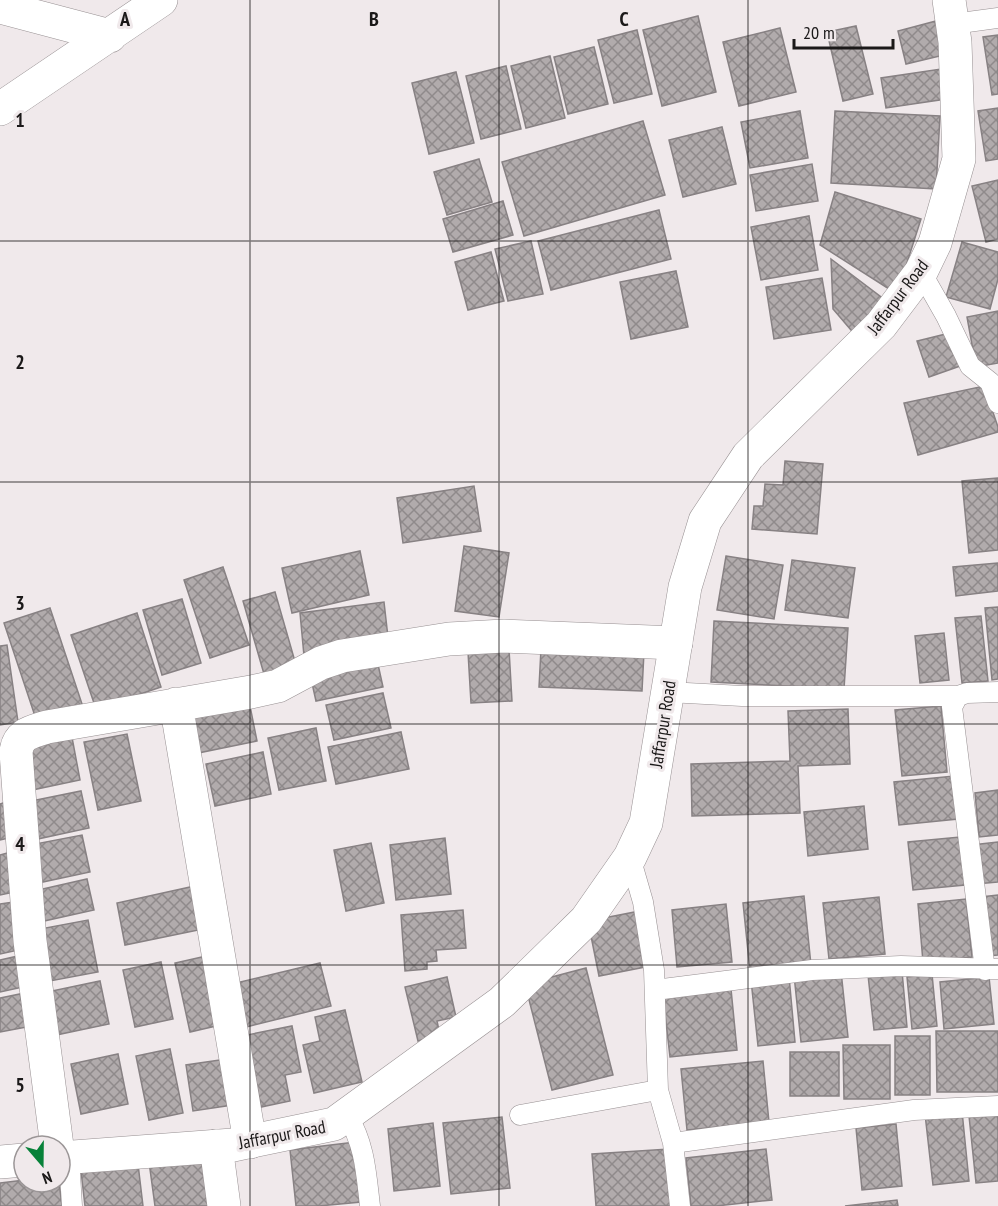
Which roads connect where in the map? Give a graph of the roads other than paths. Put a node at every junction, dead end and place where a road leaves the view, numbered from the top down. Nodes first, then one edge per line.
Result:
1 (161, 0) edge
2 (0, 7) edge
3 (951, 12) edge
4 (998, 18) edge
5 (110, 36) junction
6 (0, 109) edge
7 (921, 272) junction
8 (998, 403) edge
9 (676, 643) junction
10 (668, 692) junction
11 (998, 692) edge
12 (958, 696) junction
13 (176, 704) junction
14 (630, 857) junction
15 (992, 969) edge
16 (655, 990) junction
17 (658, 1090) junction
18 (998, 1106) edge
19 (347, 1115) junction
20 (520, 1115) dead end
21 (59, 1134) edge
22 (250, 1142) junction
23 (673, 1143) junction
24 (216, 1146) junction
25 (72, 1153) edge
26 (224, 1206) edge
27 (370, 1206) edge
28 (680, 1206) edge

1 - 5 street
2 - 5 street
3 - 4 lane
3 - 7 street, Jaffarpur Road
5 - 6 street
7 - 8 lane
7 - 9 street, Jaffarpur Road
9 - 10 street, Jaffarpur Road
9 - 13 street
10 - 12 lane
10 - 14 street, Jaffarpur Road
11 - 12 lane
12 - 15 lane
13 - 21 street
13 - 22 street
14 - 16 lane
14 - 19 street, Jaffarpur Road
15 - 16 lane
16 - 17 lane
17 - 20 lane
17 - 23 lane
18 - 23 lane
19 - 22 street, Jaffarpur Road
19 - 27 lane
22 - 24 street, Jaffarpur Road
23 - 28 lane
24 - 25 street, Jaffarpur Road
24 - 26 street

